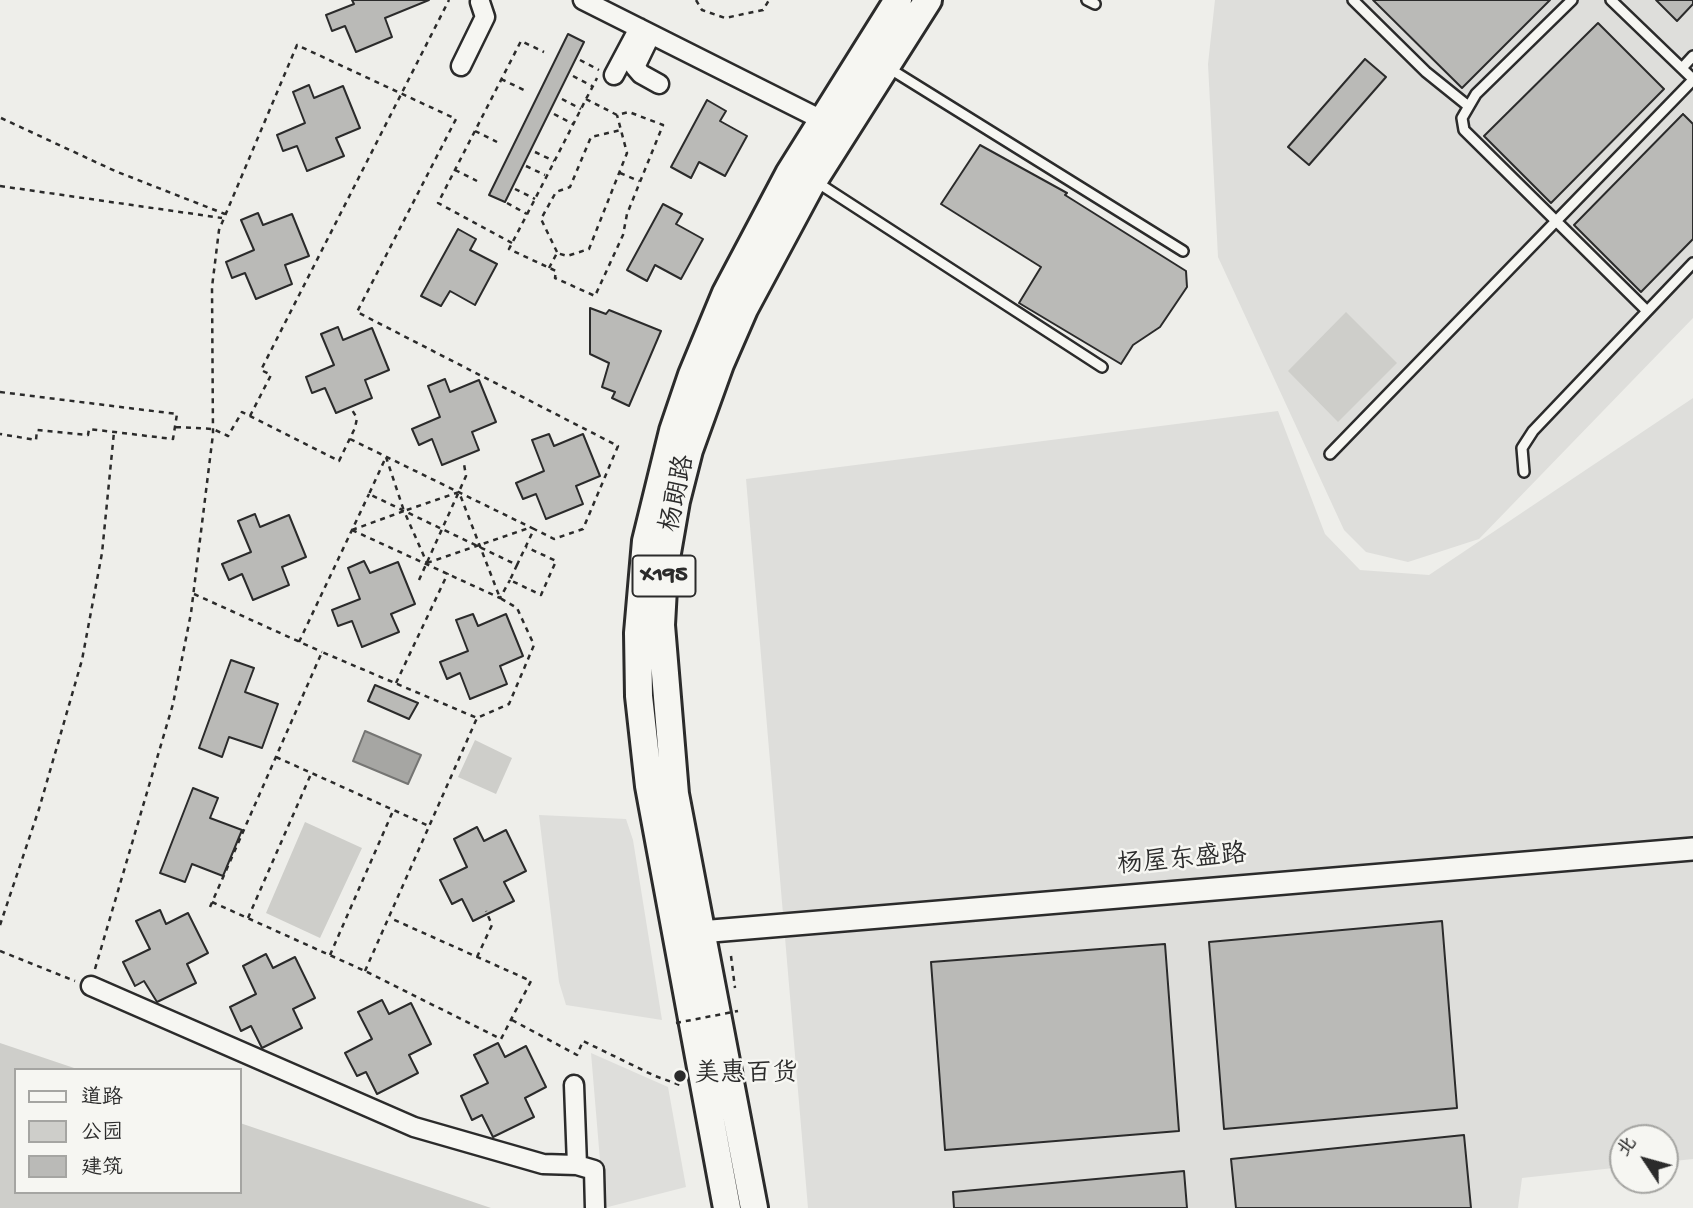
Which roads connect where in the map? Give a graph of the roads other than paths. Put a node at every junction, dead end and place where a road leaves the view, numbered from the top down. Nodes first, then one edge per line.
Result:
1 (583, 0) edge
2 (898, 0) edge
3 (928, 0) edge
4 (1353, 0) edge
5 (1572, 0) edge
6 (1611, 0) edge
7 (478, 1) edge
8 (645, 31) junction
9 (1693, 56) edge
10 (461, 66) dead end
11 (885, 66) junction
12 (1682, 68) junction
13 (614, 75) dead end
14 (1693, 79) edge
15 (659, 83) dead end
16 (1467, 105) junction
17 (833, 126) junction
18 (814, 180) junction
19 (1555, 222) junction
20 (1183, 251) dead end
21 (1693, 263) edge
22 (1646, 310) junction
23 (1102, 367) dead end
24 (1330, 454) dead end
25 (1524, 472) dead end
26 (1693, 849) edge
27 (688, 933) junction
28 (91, 986) road end
29 (574, 1085) dead end
30 (577, 1165) junction
31 (595, 1208) edge
32 (727, 1208) edge
33 (754, 1208) edge

1 - 8 street
2 - 17 main road, 杨朗路 / X195
3 - 11 main road, 杨朗路 / X195
4 - 16 lane
5 - 16 lane
6 - 12 lane
7 - 10 street
8 - 13 street
8 - 15 street
8 - 17 street
9 - 12 lane
11 - 17 main road, 杨朗路 / X195
11 - 20 lane
12 - 14 lane
14 - 19 lane
16 - 19 lane
17 - 18 main road, 杨朗路 / X195
17 - 27 main road, 杨朗路 / X195
18 - 23 lane
18 - 27 main road, 杨朗路 / X195
19 - 22 lane
19 - 24 lane
21 - 22 lane
22 - 25 lane
26 - 27 street, 杨屋东盛路
27 - 32 main road, 杨朗路 / X195
27 - 33 main road, 杨朗路 / X195
28 - 30 street
29 - 30 street
30 - 31 street

